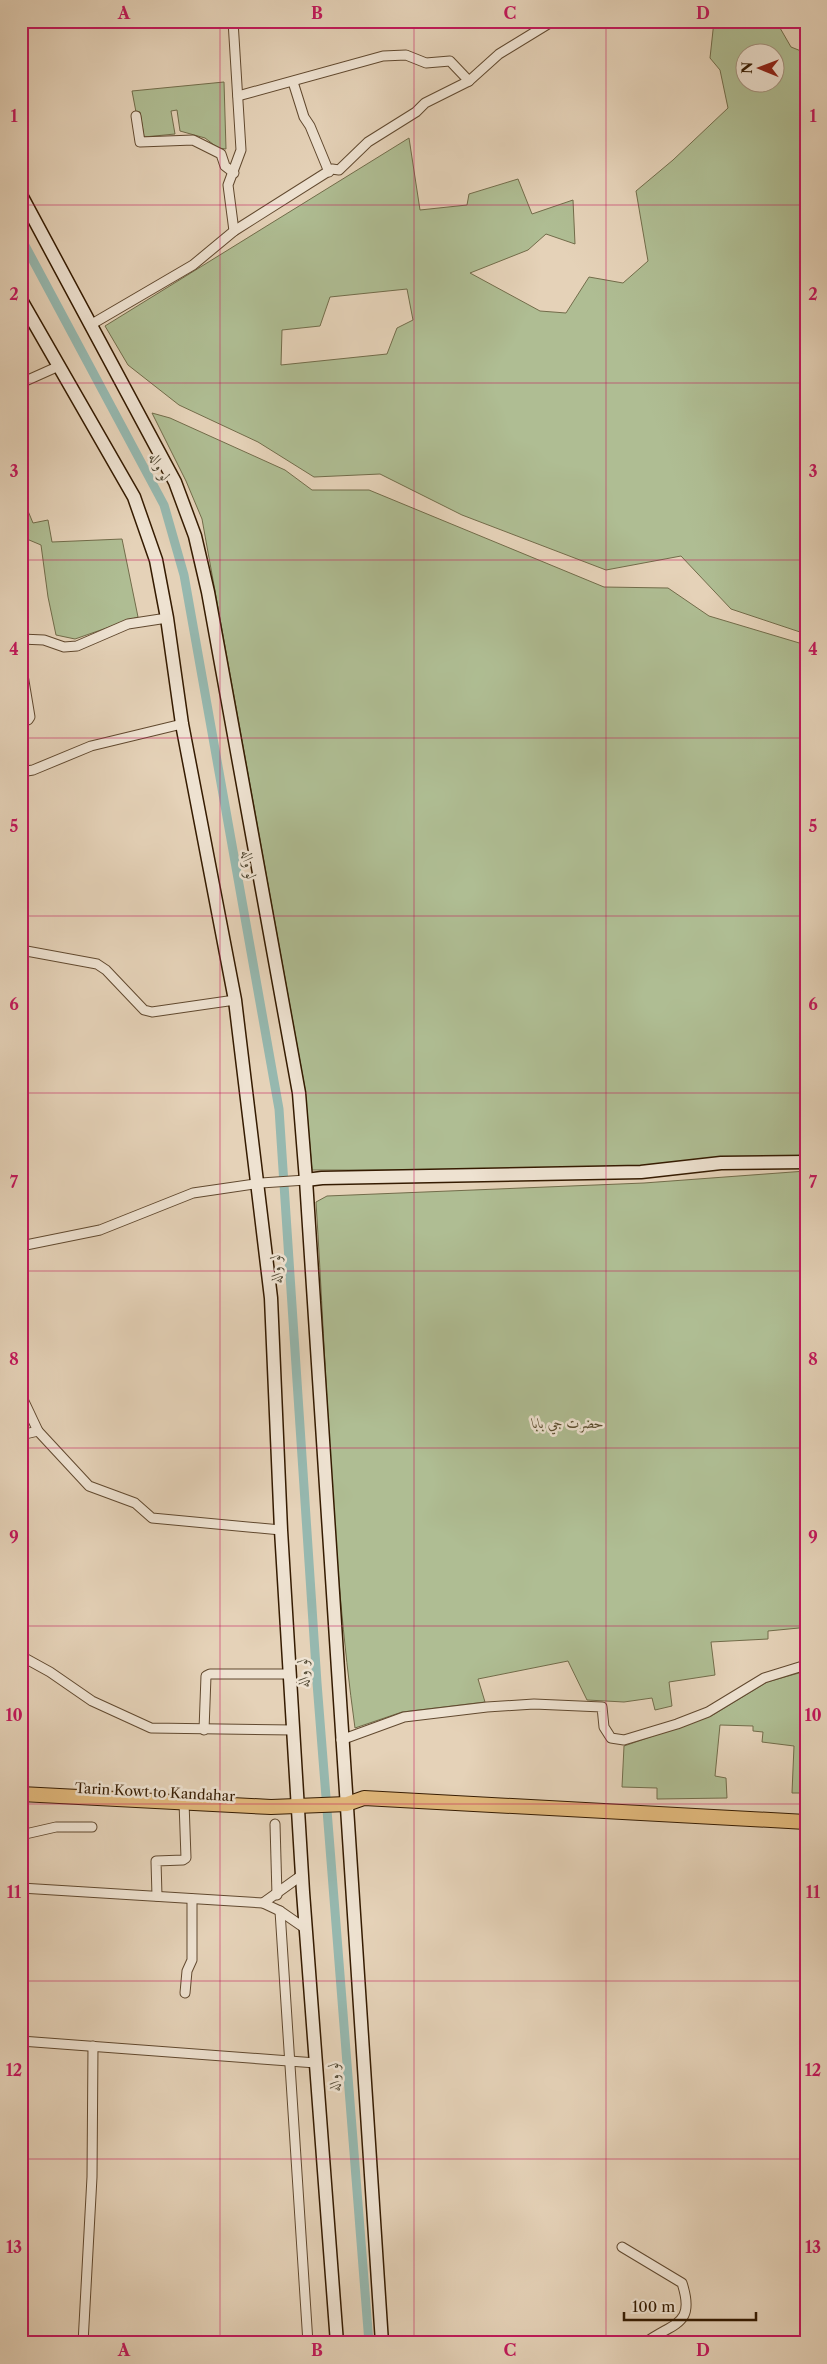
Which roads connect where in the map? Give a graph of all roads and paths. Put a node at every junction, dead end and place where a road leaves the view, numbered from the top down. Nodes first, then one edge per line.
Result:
1 (233, 21) edge
2 (553, 21) edge
3 (469, 81) junction
4 (293, 82) junction
5 (238, 96) junction
6 (136, 116) dead end
7 (329, 172) junction
8 (234, 173) junction
9 (21, 195) edge
10 (234, 232) junction
11 (21, 300) edge
12 (92, 324) junction
13 (59, 366) junction
14 (21, 383) edge
15 (167, 618) junction
16 (21, 639) edge
17 (21, 662) edge
18 (21, 721) edge
19 (182, 724) junction
20 (21, 772) edge
21 (21, 950) edge
22 (234, 1000) junction
23 (806, 1162) edge
24 (301, 1181) junction
25 (259, 1183) junction
26 (21, 1246) edge
27 (21, 1395) edge
28 (38, 1431) junction
29 (21, 1435) edge
30 (281, 1530) junction
31 (21, 1656) edge
32 (806, 1665) edge
33 (290, 1674) junction
34 (204, 1730) junction
35 (293, 1730) junction
36 (341, 1740) junction
37 (21, 1785) edge
38 (21, 1794) edge
39 (184, 1802) junction
40 (341, 1804) junction
41 (299, 1806) junction
42 (574, 1813) junction
43 (806, 1822) edge
44 (274, 1824) dead end
45 (92, 1828) dead end
46 (806, 1830) edge
47 (21, 1835) edge
48 (302, 1875) junction
49 (21, 1888) edge
50 (276, 1895) junction
51 (157, 1896) junction
52 (192, 1899) junction
53 (263, 1903) junction
54 (280, 1911) junction
55 (306, 1929) junction
56 (184, 1993) dead end
57 (21, 2041) edge
58 (93, 2046) junction
59 (289, 2061) junction
60 (316, 2063) junction
61 (622, 2247) dead end
62 (83, 2343) edge
63 (308, 2343) edge
64 (336, 2343) edge
65 (382, 2343) edge
66 (645, 2343) edge

1 - 5 street
2 - 3 street
3 - 4 street
3 - 7 street
4 - 5 street
4 - 7 street
5 - 8 street
6 - 8 street
7 - 10 street
8 - 10 street
9 - 12 street
10 - 12 street
11 - 13 street
12 - 24 street
13 - 14 street
13 - 15 street
15 - 16 street
15 - 19 street
17 - 18 street
19 - 20 street
19 - 22 street
21 - 22 street
22 - 25 street
23 - 24 street
24 - 25 street
24 - 36 street
25 - 26 street
25 - 30 street
27 - 28 street
28 - 29 street
28 - 30 street
30 - 33 street
31 - 34 street
32 - 36 street
33 - 34 street
33 - 35 street
34 - 35 street
35 - 41 street
36 - 40 street
37 - 41 main road, Tarin Kowt to Kandahar
38 - 39 main road, Tarin Kowt to Kandahar
39 - 41 main road, Tarin Kowt to Kandahar
39 - 51 street
40 - 41 main road
40 - 42 main road
40 - 65 street
41 - 48 street
42 - 43 main road
42 - 46 main road
44 - 50 street
45 - 47 street
48 - 50 street
48 - 55 street
49 - 51 street
50 - 53 street
51 - 52 street
52 - 53 street
52 - 56 street
53 - 54 street
54 - 55 street
54 - 59 street
55 - 60 street
57 - 58 street
58 - 59 street
58 - 62 street
59 - 60 street
59 - 63 street
60 - 64 street
61 - 66 street

